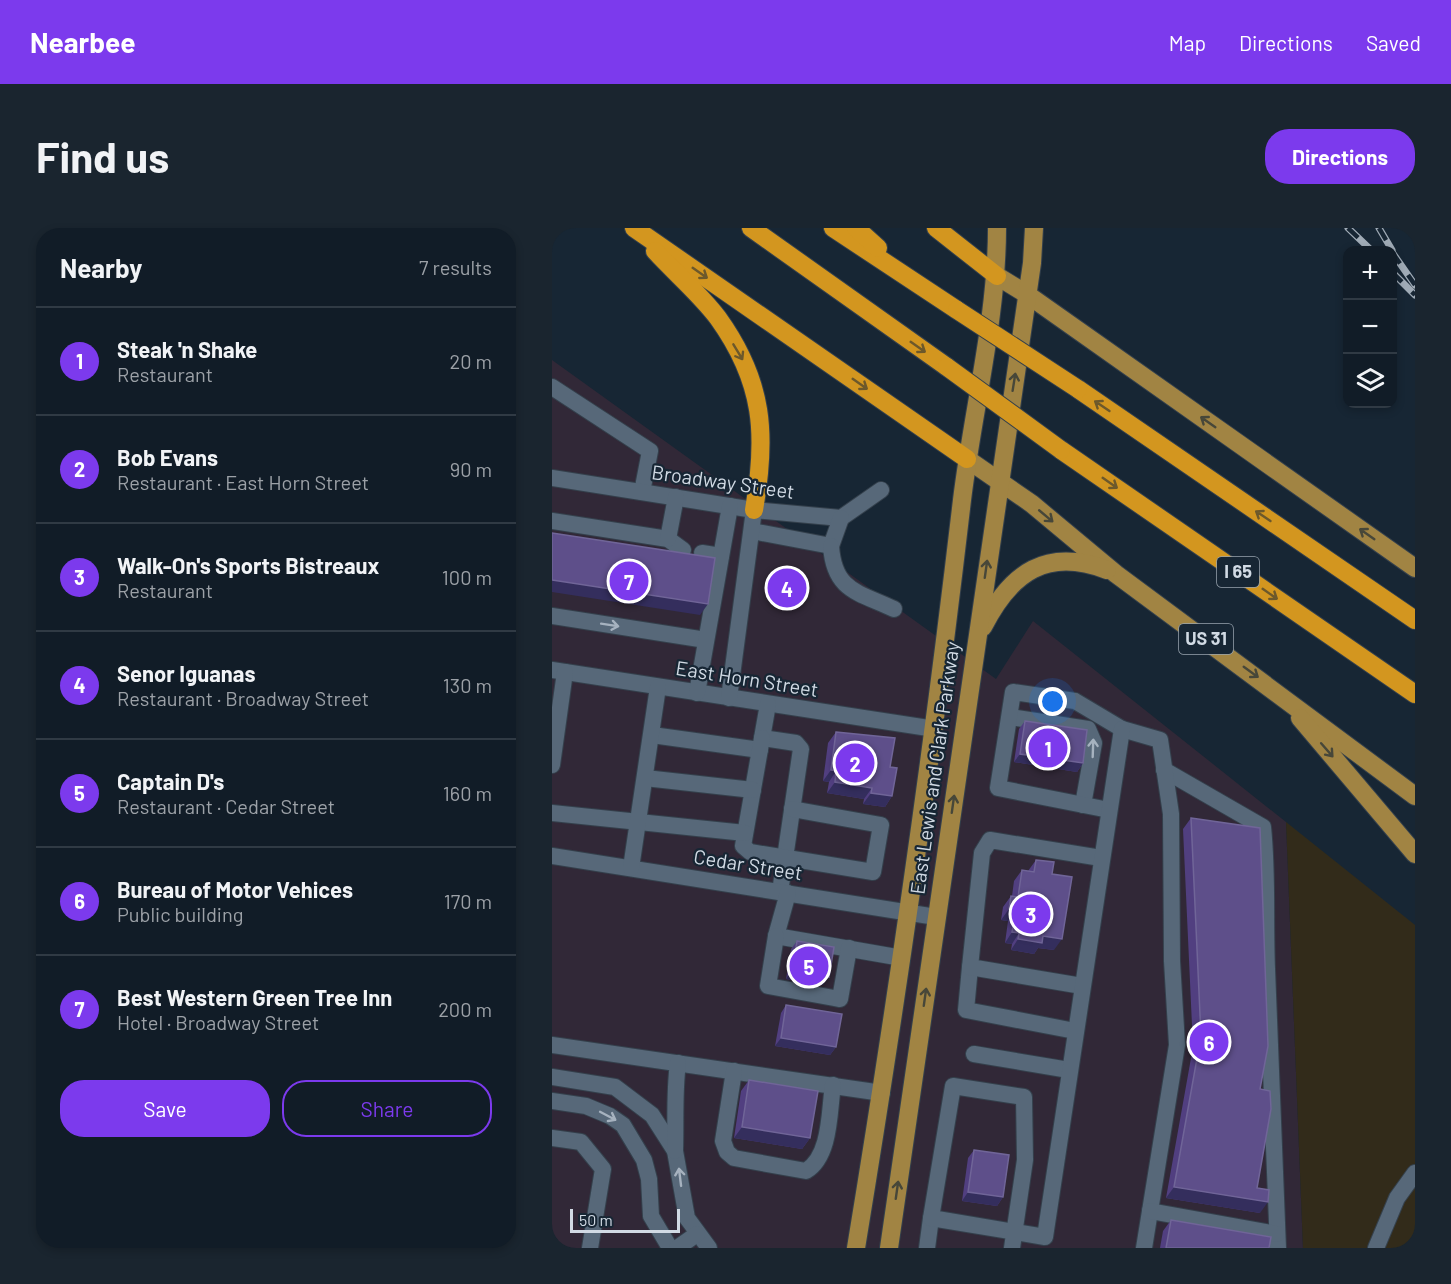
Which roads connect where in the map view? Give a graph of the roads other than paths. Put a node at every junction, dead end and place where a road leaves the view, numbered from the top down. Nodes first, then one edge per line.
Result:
1 (634, 228) edge
2 (742, 228) edge
3 (751, 228) edge
4 (833, 228) edge
5 (856, 228) edge
6 (936, 228) edge
7 (997, 228) edge
8 (1034, 228) edge
9 (997, 276) junction
10 (926, 292) junction
11 (1028, 295) junction
12 (854, 302) junction
13 (552, 387) edge
14 (967, 459) junction
15 (552, 478) edge
16 (999, 482) junction
17 (881, 490) dead end
18 (642, 492) junction
19 (676, 497) junction
20 (730, 506) junction
21 (754, 510) junction
22 (842, 518) junction
23 (552, 521) edge
24 (752, 531) junction
25 (668, 539) junction
26 (831, 546) junction
27 (683, 550) dead end
28 (702, 553) edge
29 (721, 556) junction
30 (1415, 568) edge
31 (1116, 574) junction
32 (894, 609) dead end
33 (552, 616) edge
34 (1415, 620) edge
35 (706, 640) junction
36 (976, 642) junction
37 (558, 671) edge
38 (658, 687) junction
39 (1275, 690) junction
40 (697, 693) junction
41 (1415, 694) edge
42 (729, 698) junction
43 (768, 704) junction
44 (1010, 717) junction
45 (935, 729) junction
46 (1122, 729) junction
47 (652, 735) junction
48 (761, 744) junction
49 (552, 765) edge
50 (1164, 770) junction
51 (645, 778) junction
52 (753, 790) junction
53 (1415, 796) edge
54 (1083, 805) junction
55 (792, 809) junction
56 (1109, 810) junction
57 (552, 813) edge
58 (638, 821) junction
59 (745, 833) junction
60 (1415, 854) edge
61 (552, 855) edge
62 (785, 858) junction
63 (1101, 858) junction
64 (631, 868) junction
65 (784, 892) junction
66 (909, 912) junction
67 (936, 917) junction
68 (776, 936) junction
69 (841, 947) junction
70 (902, 958) junction
71 (970, 967) junction
72 (1082, 986) junction
73 (834, 998) junction
74 (1074, 1031) junction
75 (552, 1045) edge
76 (974, 1054) dead end
77 (678, 1063) junction
78 (1069, 1070) junction
79 (734, 1071) junction
80 (552, 1077) edge
81 (833, 1085) junction
82 (882, 1093) junction
83 (552, 1101) edge
84 (552, 1138) edge
85 (675, 1151) junction
86 (1415, 1173) edge
87 (1150, 1211) junction
88 (931, 1218) junction
89 (697, 1234) junction
90 (1013, 1240) edge
91 (1277, 1241) edge
92 (1044, 1242) edge
93 (590, 1248) edge
94 (670, 1248) edge
95 (677, 1248) edge
96 (709, 1248) edge
97 (856, 1248) edge
98 (889, 1248) edge
99 (927, 1248) edge
100 (1144, 1248) edge
101 (1376, 1248) edge

1 -> 14 highway
1 -> 21 highway
2 - 12 highway
3 - 12 highway, I 65
4 - 10 highway
5 - 10 highway
6 - 9 highway
7 - 9 main road, East Lewis and Clark Parkway
8 - 11 main road, East Lewis and Clark Parkway
9 - 11 main road
9 - 14 main road, East Lewis and Clark Parkway
34 -> 10 highway, bridge
16 -> 11 main road, East Lewis and Clark Parkway
30 -> 11 main road
12 -> 41 highway, I 65, bridge
13 - 18 street
14 - 16 main road, US 31
14 - 45 main road, East Lewis and Clark Parkway
15 - 18 street, Broadway Street
16 -> 31 main road, US 31
36 -> 16 main road, East Lewis and Clark Parkway
17 - 22 street
18 - 19 street, Broadway Street
19 - 20 street, Broadway Street
19 - 25 street
20 - 21 street, Broadway Street
20 - 29 street
21 - 22 street, Broadway Street
21 - 24 street
22 - 26 street
23 - 25 street
24 - 26 street
24 - 42 street
25 - 27 street
26 - 32 street
28 - 29 street
29 - 35 street
31 - 36 main road
31 -> 39 main road, US 31
33 -> 35 street
35 - 40 street
67 -> 36 main road, East Lewis and Clark Parkway
37 - 38 street, East Horn Street
37 - 49 street
38 - 40 street, East Horn Street
38 - 47 street
39 - 53 main road, US 31
39 -> 60 main road
40 - 42 street, East Horn Street
42 - 43 street, East Horn Street
43 - 45 street, East Horn Street
43 - 48 street
44 - 46 street
54 -> 44 street
44 - 54 street
45 - 66 main road, East Lewis and Clark Parkway
46 - 50 street
46 - 56 street
47 - 48 street
47 - 51 street
48 - 52 street
48 - 55 street
50 - 87 street
50 - 91 street
51 - 52 street
51 - 58 street
52 - 59 street
54 - 56 street
55 - 62 street
55 - 62 street
56 - 63 street
57 - 58 street
58 - 59 street
58 - 64 street
59 - 62 street
61 - 64 street, Cedar Street
62 - 65 street
63 - 71 street
63 - 72 street
64 - 65 street, Cedar Street
65 - 66 street, Cedar Street
65 - 68 street
66 - 67 street, Cedar Street
66 - 70 main road, East Lewis and Clark Parkway
98 -> 67 main road, East Lewis and Clark Parkway
68 - 69 street
68 - 73 street
69 - 70 street
69 - 73 street
69 - 73 street
70 - 82 main road, East Lewis and Clark Parkway
71 - 72 street
71 - 74 street
72 - 74 street
74 - 78 street
75 - 77 street
76 - 78 street
77 - 79 street
77 - 85 street
78 - 92 street
79 - 81 street
79 - 81 street
80 - 85 street
81 - 82 street
82 - 97 main road, East Lewis and Clark Parkway
83 -> 94 street
84 - 93 street
89 -> 85 street
86 - 101 street
87 - 91 street
87 - 100 street
88 - 90 street
88 - 90 street
88 - 99 street
89 - 95 street
89 - 96 street
90 - 92 street

